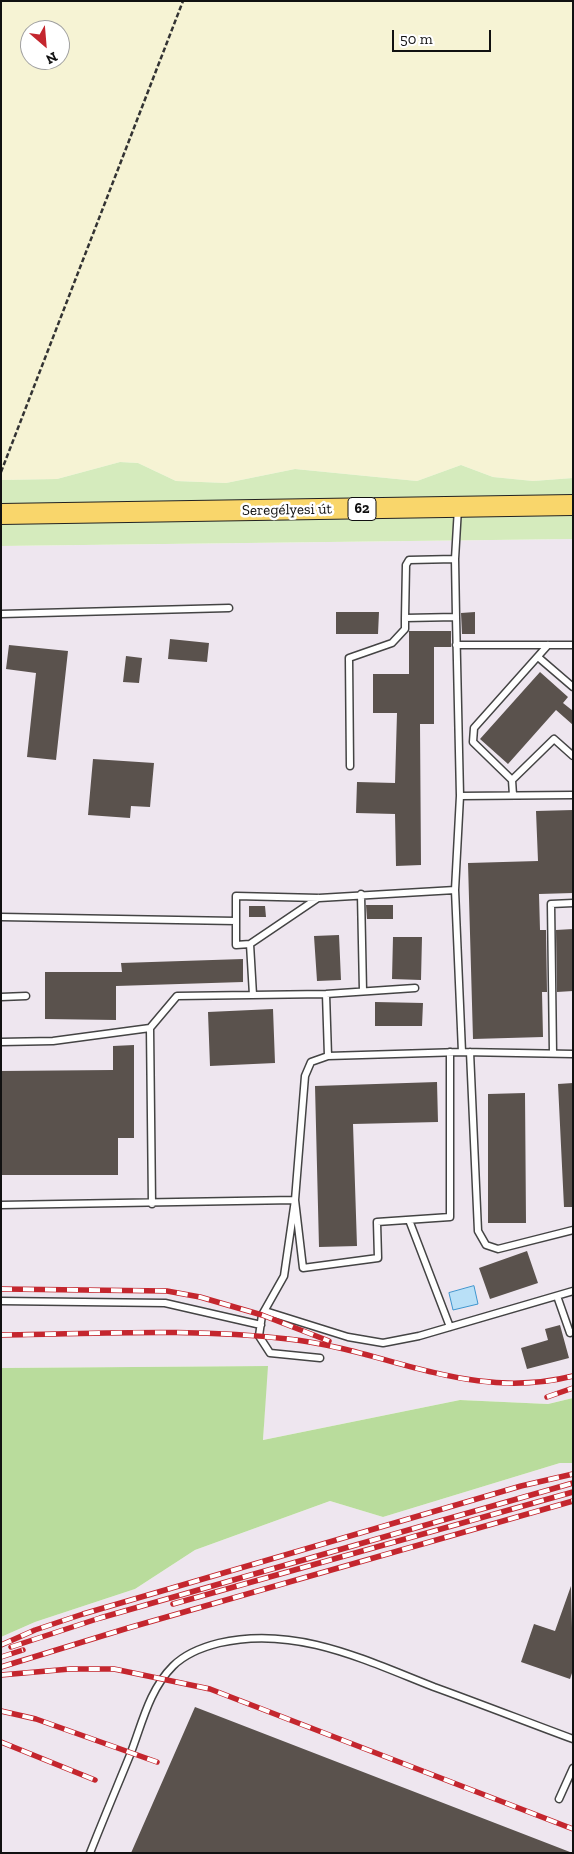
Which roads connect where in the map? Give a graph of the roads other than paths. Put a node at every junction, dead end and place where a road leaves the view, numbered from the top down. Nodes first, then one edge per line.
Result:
1 (573, 505) edge
2 (458, 507) junction
3 (1, 514) edge
4 (455, 560) junction
5 (229, 608) dead end
6 (1, 614) edge
7 (456, 617) junction
8 (406, 618) junction
9 (456, 645) junction
10 (548, 645) junction
11 (573, 645) edge
12 (538, 657) junction
13 (573, 687) edge
14 (573, 756) edge
15 (350, 766) dead end
16 (512, 780) junction
17 (513, 795) junction
18 (573, 795) edge
19 (460, 796) junction
20 (455, 890) junction
21 (361, 894) junction
22 (318, 898) junction
23 (573, 903) edge
24 (1, 917) edge
25 (236, 921) junction
26 (250, 944) junction
27 (415, 988) dead end
28 (364, 992) junction
29 (326, 994) junction
30 (253, 995) junction
31 (1, 996) edge
32 (26, 996) dead end
33 (150, 1028) junction
34 (1, 1042) edge
35 (450, 1052) junction
36 (462, 1052) junction
37 (470, 1052) junction
38 (553, 1053) junction
39 (573, 1054) edge
40 (328, 1056) junction
41 (295, 1200) junction
42 (152, 1204) junction
43 (1, 1206) edge
44 (409, 1220) junction
45 (573, 1230) edge
46 (573, 1292) edge
47 (557, 1296) junction
48 (1, 1301) edge
49 (264, 1312) junction
50 (261, 1325) junction
51 (450, 1327) junction
52 (573, 1332) edge
53 (320, 1358) dead end
54 (573, 1739) edge
55 (573, 1768) edge
56 (571, 1779) edge
57 (559, 1799) dead end
58 (90, 1853) edge

1 - 2 main road, Seregélyesi út / 62
2 - 3 main road, Seregélyesi út / 62
2 - 4 lane
4 - 7 lane
4 - 8 lane
5 - 6 lane
7 - 8 lane
7 - 9 lane
8 - 15 lane
9 - 10 lane
9 - 19 lane
10 - 11 lane
10 - 12 lane
12 - 13 lane
12 - 16 lane
14 - 16 lane
16 - 17 lane
17 - 18 lane
17 - 19 lane
19 - 20 lane
20 - 21 lane
20 - 36 lane
21 - 22 lane
21 - 28 lane
22 - 25 lane
22 - 26 lane
23 - 38 lane
24 - 25 lane
25 - 26 lane
26 - 30 lane
27 - 28 lane
28 - 29 lane
29 - 30 lane
29 - 40 lane
30 - 33 lane
31 - 32 lane
33 - 34 lane
33 - 42 lane
35 - 36 lane
35 - 40 lane
35 - 44 lane
36 - 37 lane
37 - 38 lane
37 - 45 lane
38 - 39 lane
40 - 41 lane
41 - 42 lane
41 - 44 lane
41 - 49 lane
42 - 43 lane
44 - 51 lane
46 - 47 lane
47 - 51 lane
47 - 52 lane
48 - 50 lane
49 - 50 lane
49 - 51 lane
50 - 53 lane
54 - 58 lane
55 - 56 lane
56 - 57 lane

